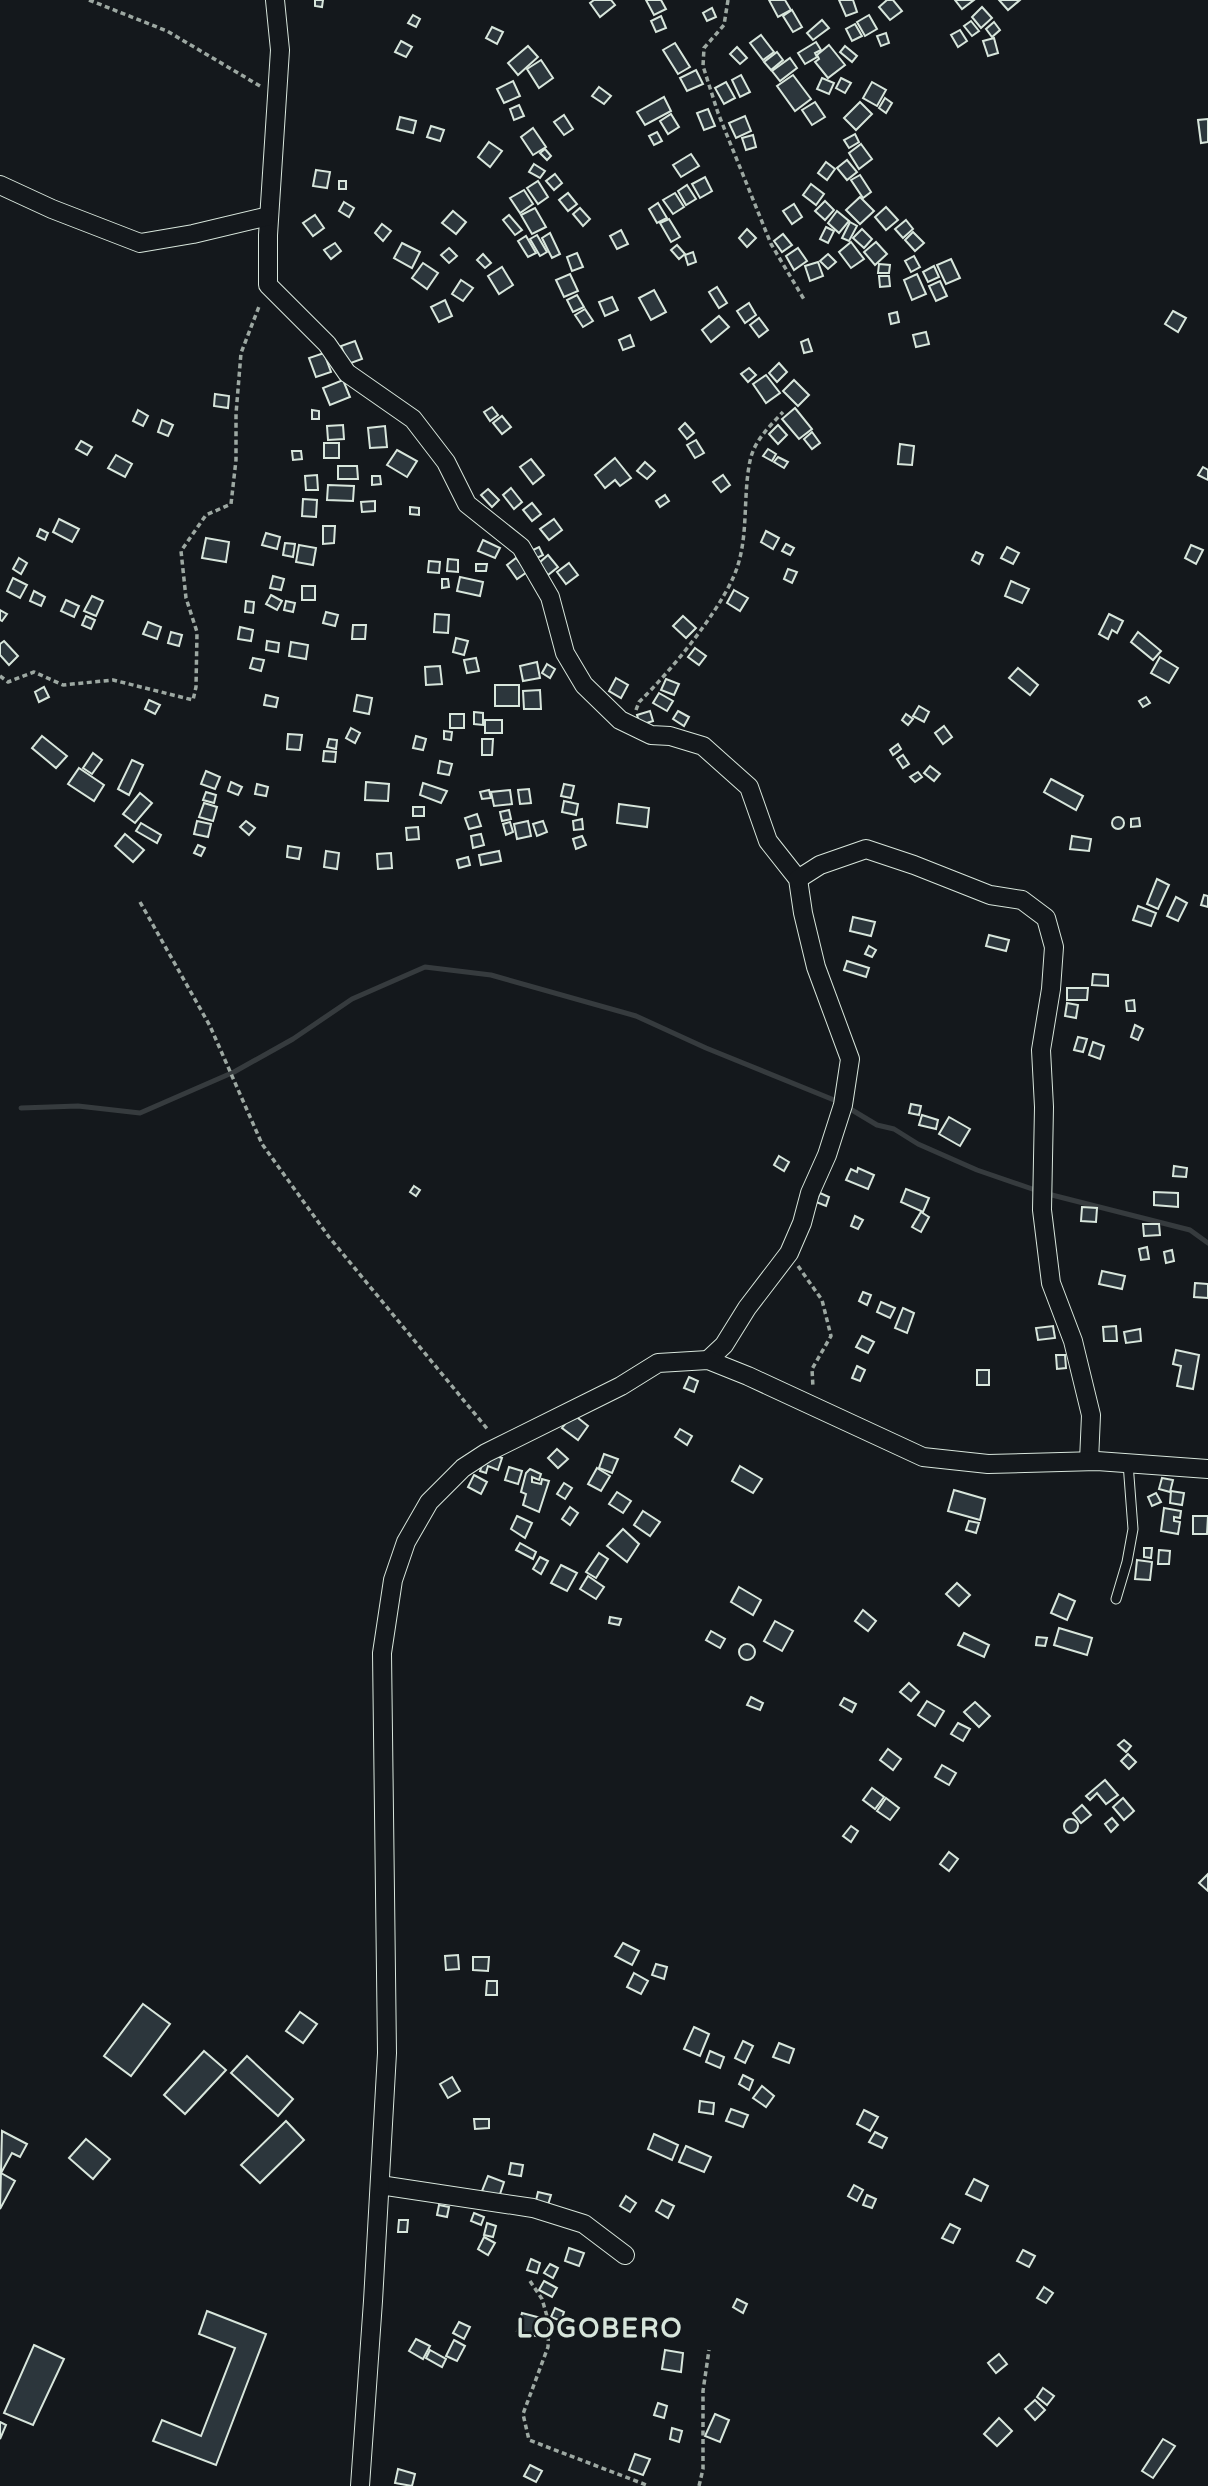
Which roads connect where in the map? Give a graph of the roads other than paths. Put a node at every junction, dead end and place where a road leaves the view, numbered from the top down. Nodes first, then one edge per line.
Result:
1 (275, 0) edge
2 (0, 186) edge
3 (269, 216) junction
4 (798, 879) junction
5 (708, 1360) junction
6 (1089, 1461) junction
7 (1128, 1463) junction
8 (1208, 1469) edge
9 (1116, 1599) dead end
10 (380, 2185) junction
11 (625, 2255) dead end
12 (360, 2486) edge

1 - 3 street
2 - 3 street
3 - 4 street
4 - 5 street
4 - 6 street
5 - 6 street
5 - 10 street
6 - 7 street
7 - 8 street
7 - 9 lane
10 - 11 street
10 - 12 street

